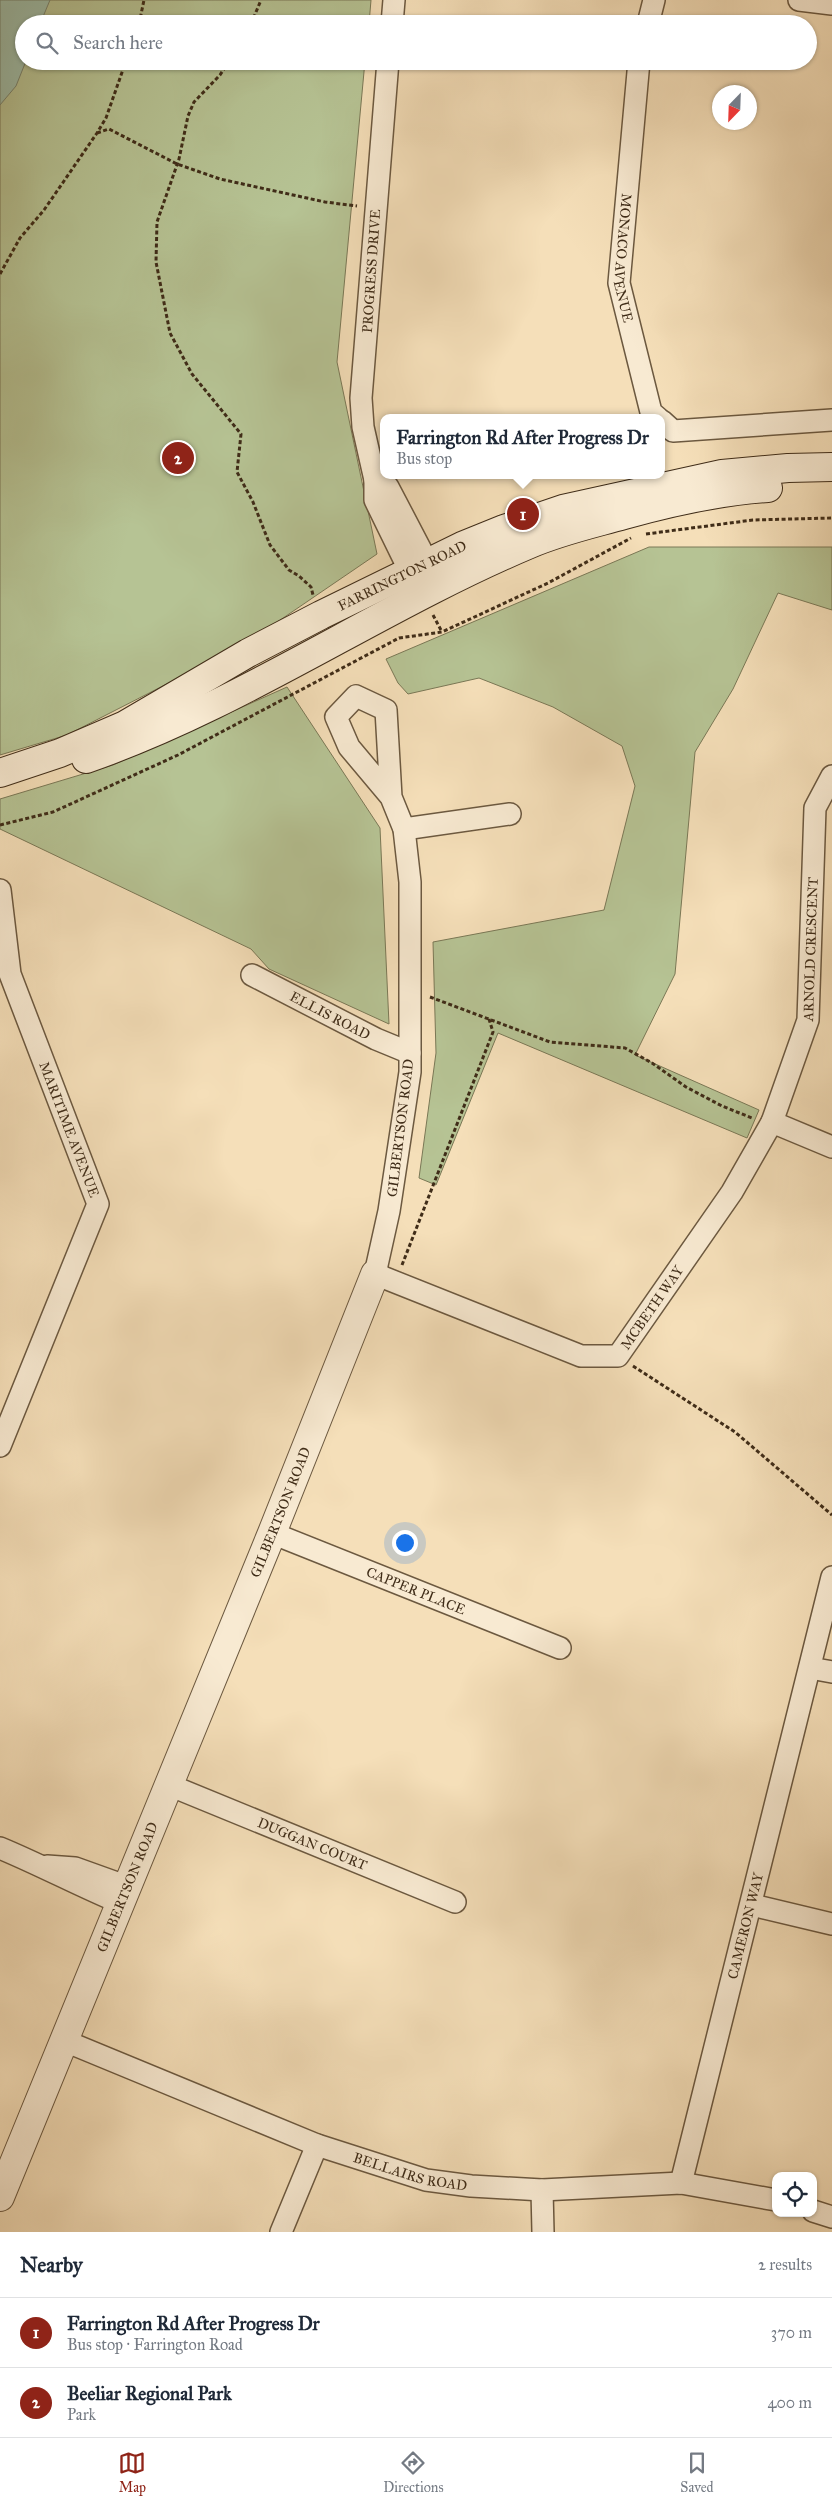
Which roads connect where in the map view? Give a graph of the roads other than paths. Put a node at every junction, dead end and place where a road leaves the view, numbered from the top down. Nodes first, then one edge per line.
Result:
1 (394, 0) edge
2 (654, 0) edge
3 (799, 0) edge
4 (832, 4) edge
5 (393, 15) edge
6 (650, 15) edge
7 (387, 70) edge
8 (638, 70) edge
9 (653, 414) edge
10 (832, 420) edge
11 (665, 424) edge
12 (832, 467) edge
13 (832, 486) edge
14 (425, 579) junction
15 (0, 773) edge
16 (832, 776) edge
17 (0, 787) edge
18 (391, 797) dead end
19 (510, 814) dead end
20 (404, 829) junction
21 (0, 890) edge
22 (252, 975) dead end
23 (410, 1054) junction
24 (772, 1122) junction
25 (832, 1147) edge
26 (375, 1274) junction
27 (0, 1446) edge
28 (272, 1532) junction
29 (832, 1577) edge
30 (560, 1648) dead end
31 (810, 1668) junction
32 (832, 1672) edge
33 (169, 1785) junction
34 (0, 1848) edge
35 (124, 1895) junction
36 (455, 1902) dead end
37 (752, 1905) junction
38 (832, 1924) edge
39 (65, 2041) junction
40 (318, 2145) junction
41 (681, 2183) junction
42 (542, 2190) junction
43 (0, 2197) edge
44 (772, 2199) edge
45 (817, 2213) edge
46 (832, 2217) edge
47 (282, 2232) edge
48 (543, 2232) edge

1 - 5 street
2 - 6 street
3 - 4 street
7 - 14 street, PROGRESS DRIVE
8 - 9 street, MONACO AVENUE
10 - 11 street
12 - 14 main road, FARRINGTON ROAD
13 - 14 main road, FARRINGTON ROAD
14 - 15 main road, FARRINGTON ROAD
14 - 17 main road, FARRINGTON ROAD
16 - 24 street, ARNOLD CRESCENT
18 - 20 street, GILBERTSON ROAD
19 - 20 street
20 - 23 street, GILBERTSON ROAD
21 - 27 street, MARITIME AVENUE
22 - 23 street, ELLIS ROAD
23 - 26 street, GILBERTSON ROAD
24 - 25 street
24 - 26 street, MCBETH WAY
26 - 28 main road, GILBERTSON ROAD
28 - 30 street, CAPPER PLACE
28 - 33 main road, GILBERTSON ROAD
29 - 31 street, CAMERON WAY
31 - 32 street
31 - 37 street, CAMERON WAY
33 - 35 main road, GILBERTSON ROAD
33 - 36 street, DUGGAN COURT
34 - 35 street
35 - 39 main road, GILBERTSON ROAD
37 - 38 street
37 - 41 street, CAMERON WAY
39 - 40 street, BELLAIRS ROAD
39 - 43 main road, GILBERTSON ROAD
40 - 42 street, BELLAIRS ROAD
40 - 47 street
41 - 42 street, BELLAIRS ROAD
41 - 44 street, BELLAIRS ROAD
42 - 48 street
45 - 46 street

